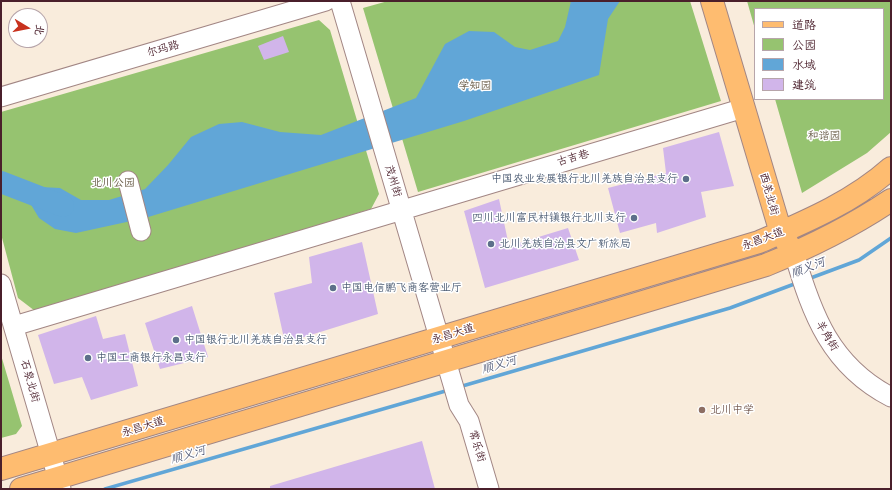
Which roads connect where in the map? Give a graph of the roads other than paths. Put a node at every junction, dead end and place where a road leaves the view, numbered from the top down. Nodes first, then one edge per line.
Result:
1 (326, 1) edge
2 (340, 1) edge
3 (712, 1) edge
4 (728, 1) edge
5 (1, 97) edge
6 (752, 100) edge
7 (891, 168) edge
8 (128, 181) dead end
9 (891, 200) edge
10 (402, 209) junction
11 (788, 230) junction
12 (141, 231) dead end
13 (794, 253) junction
14 (1, 284) edge
15 (14, 326) junction
16 (440, 337) junction
17 (449, 369) junction
18 (891, 397) edge
19 (459, 405) junction
20 (50, 455) junction
21 (1, 469) edge
22 (59, 484) edge
23 (21, 489) edge
24 (476, 489) edge
25 (489, 489) edge

1 - 5 street, 尔玛路
2 - 10 street, 茂州街
3 - 6 main road, 西羌北街
4 - 6 main road, 西羌北街
6 - 10 street, 古吉巷
6 - 11 main road, 西羌北街
7 - 11 main road, 永昌大道
8 - 12 street
9 - 13 main road
10 - 15 street, 古吉巷
10 - 16 street, 茂州街
11 - 13 main road, 西羌北街
11 - 16 main road, 永昌大道
13 - 17 main road
13 - 18 street, 羊角街
14 - 15 street, 石泉北街
15 - 20 street, 石泉北街
16 - 17 street, 茂州街
16 - 20 main road, 永昌大道
17 - 19 street, 常乐街
17 - 22 main road
19 - 24 street, 常乐街
19 - 25 street, 常乐街
20 - 21 main road, 永昌大道
20 - 22 street, 石泉北街
22 - 23 main road

